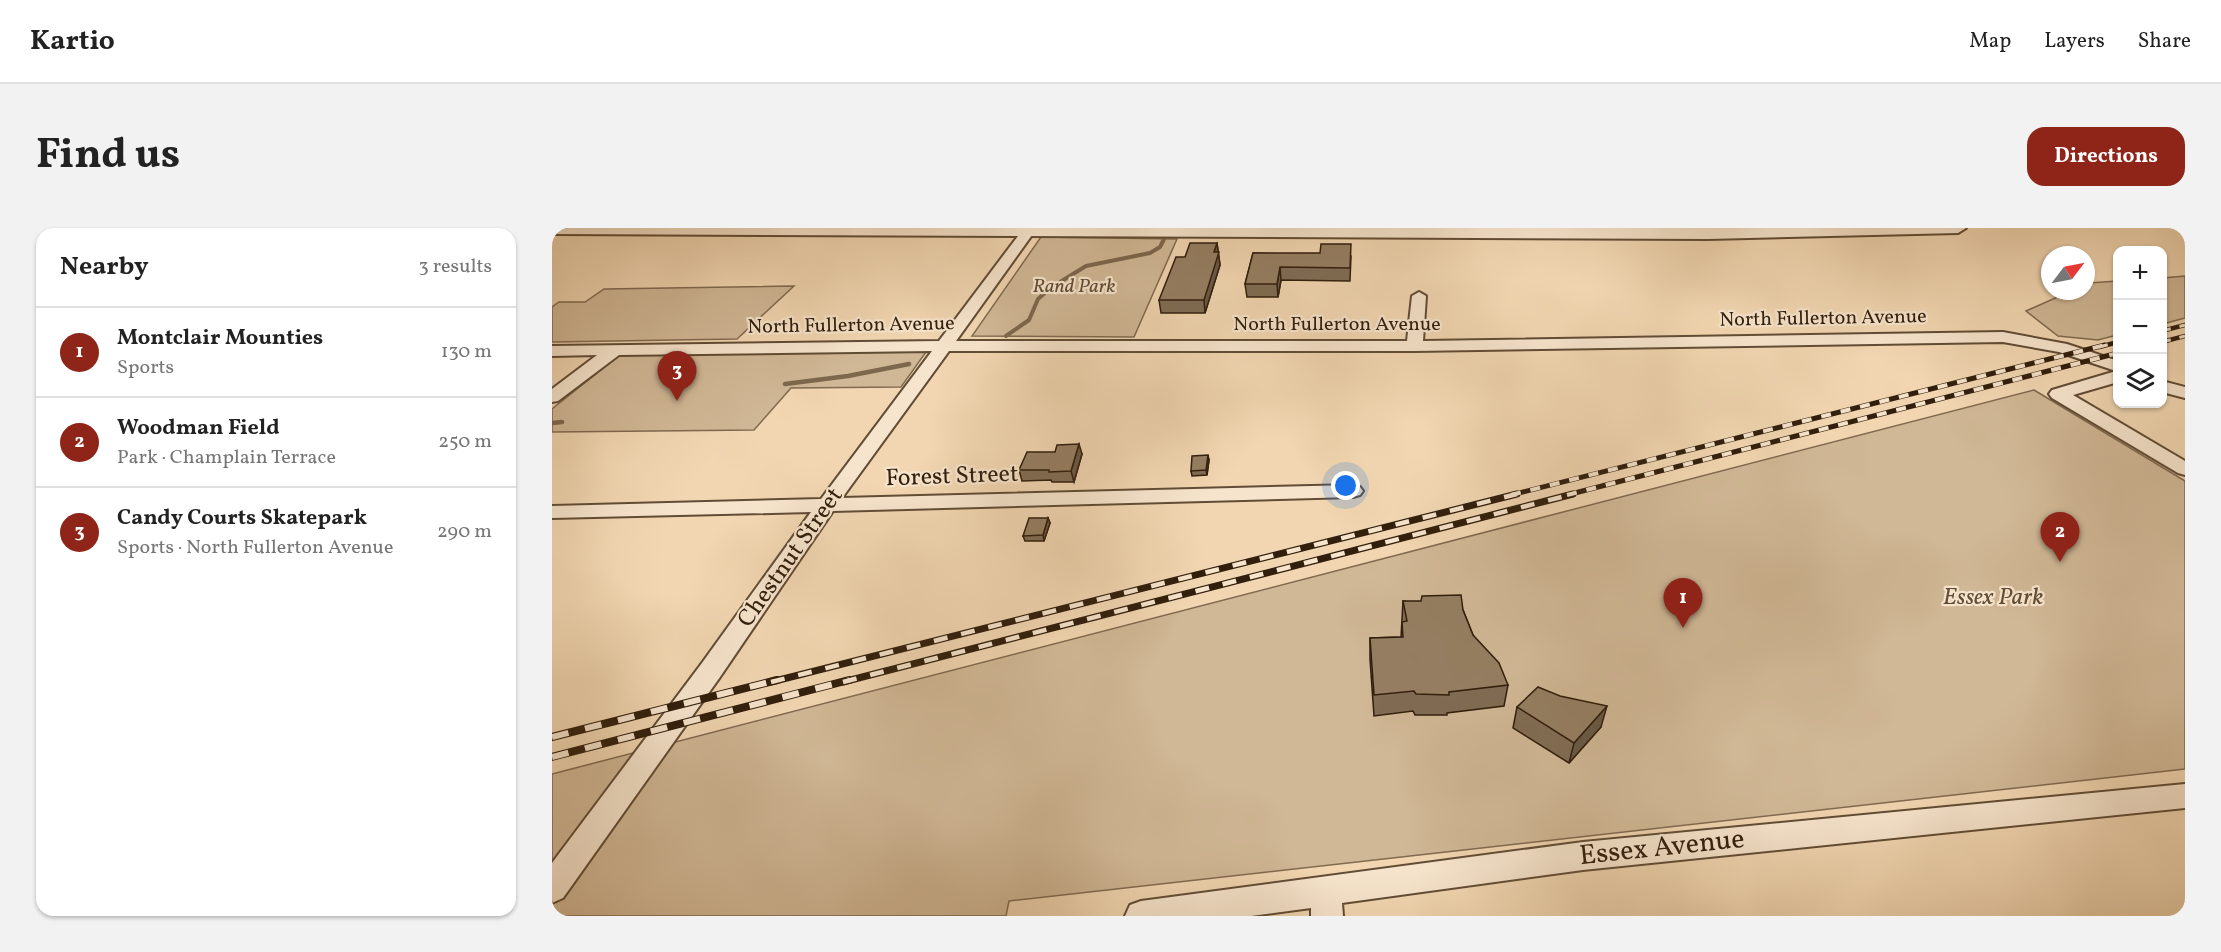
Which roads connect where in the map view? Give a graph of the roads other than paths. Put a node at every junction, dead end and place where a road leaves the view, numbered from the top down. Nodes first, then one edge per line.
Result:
1 (1958, 228) edge
2 (552, 229) edge
3 (828, 229) edge
4 (1030, 229) edge
5 (1419, 296) dead end
6 (945, 346) junction
7 (1415, 346) junction
8 (615, 350) junction
9 (552, 351) edge
10 (2113, 365) edge
11 (2113, 378) edge
12 (2167, 387) edge
13 (2185, 393) edge
14 (552, 397) edge
15 (2185, 469) edge
16 (1353, 491) dead end
17 (826, 506) junction
18 (552, 512) edge
19 (2185, 796) edge
20 (552, 888) edge
21 (1326, 903) edge
22 (1141, 916) edge

1 - 4 street
2 - 3 street
3 - 4 street
4 - 6 street, Chestnut Street
5 - 7 street
6 - 7 street, North Fullerton Avenue
6 - 8 street, North Fullerton Avenue
6 - 17 street, Chestnut Street
7 - 10 street, North Fullerton Avenue
8 - 9 street, North Fullerton Avenue
8 - 14 street
11 - 15 street
12 - 13 street
16 - 17 street, Forest Street
17 - 18 street, Forest Street
17 - 20 street, Chestnut Street
19 - 21 street, Essex Avenue
21 - 22 street, Essex Avenue

